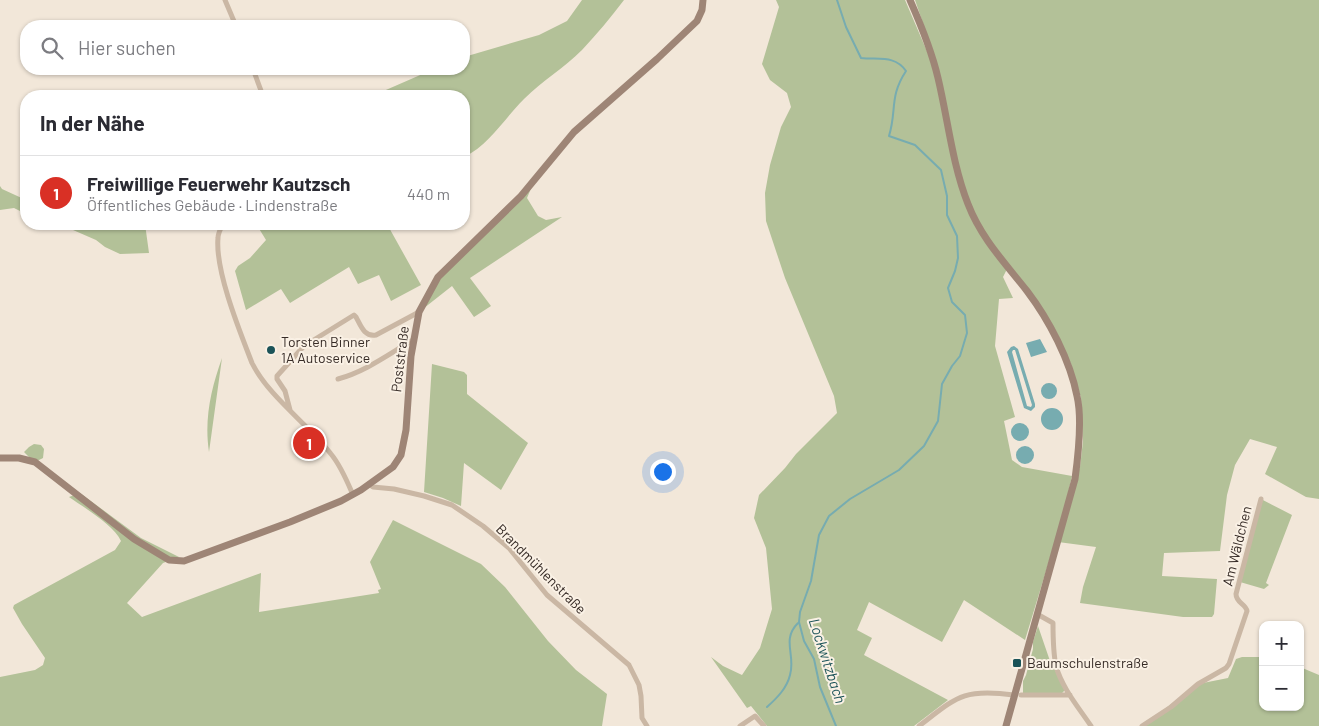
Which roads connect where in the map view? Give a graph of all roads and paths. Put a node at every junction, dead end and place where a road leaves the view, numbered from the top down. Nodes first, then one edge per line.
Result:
1 (225, 0) edge
2 (703, 0) edge
3 (910, 0) edge
4 (233, 20) edge
5 (255, 75) edge
6 (261, 90) edge
7 (220, 230) edge
8 (419, 312) junction
9 (413, 340) junction
10 (338, 379) dead end
11 (290, 410) junction
12 (0, 458) edge
13 (369, 484) junction
14 (353, 495) junction
15 (1261, 499) dead end
16 (1037, 614) junction
17 (1018, 695) junction
18 (1070, 695) junction
19 (647, 726) edge
20 (740, 726) edge
21 (764, 726) edge
22 (919, 726) edge
23 (1006, 726) edge
24 (1091, 726) edge
25 (1142, 726) edge

1 - 4 street
2 - 8 street, Poststraße
3 - 16 street
5 - 6 street
7 - 11 street
8 - 9 street, Poststraße
8 - 11 street
9 - 10 street
9 - 13 street, Poststraße
11 - 14 street
12 - 14 street, Poststraße
13 - 14 street, Poststraße
13 - 19 street, Brandmühlenstraße
15 - 25 street, Am Wäldchen
16 - 17 street
16 - 18 street
17 - 18 street
17 - 22 street
17 - 23 street
18 - 24 street
20 - 21 street

